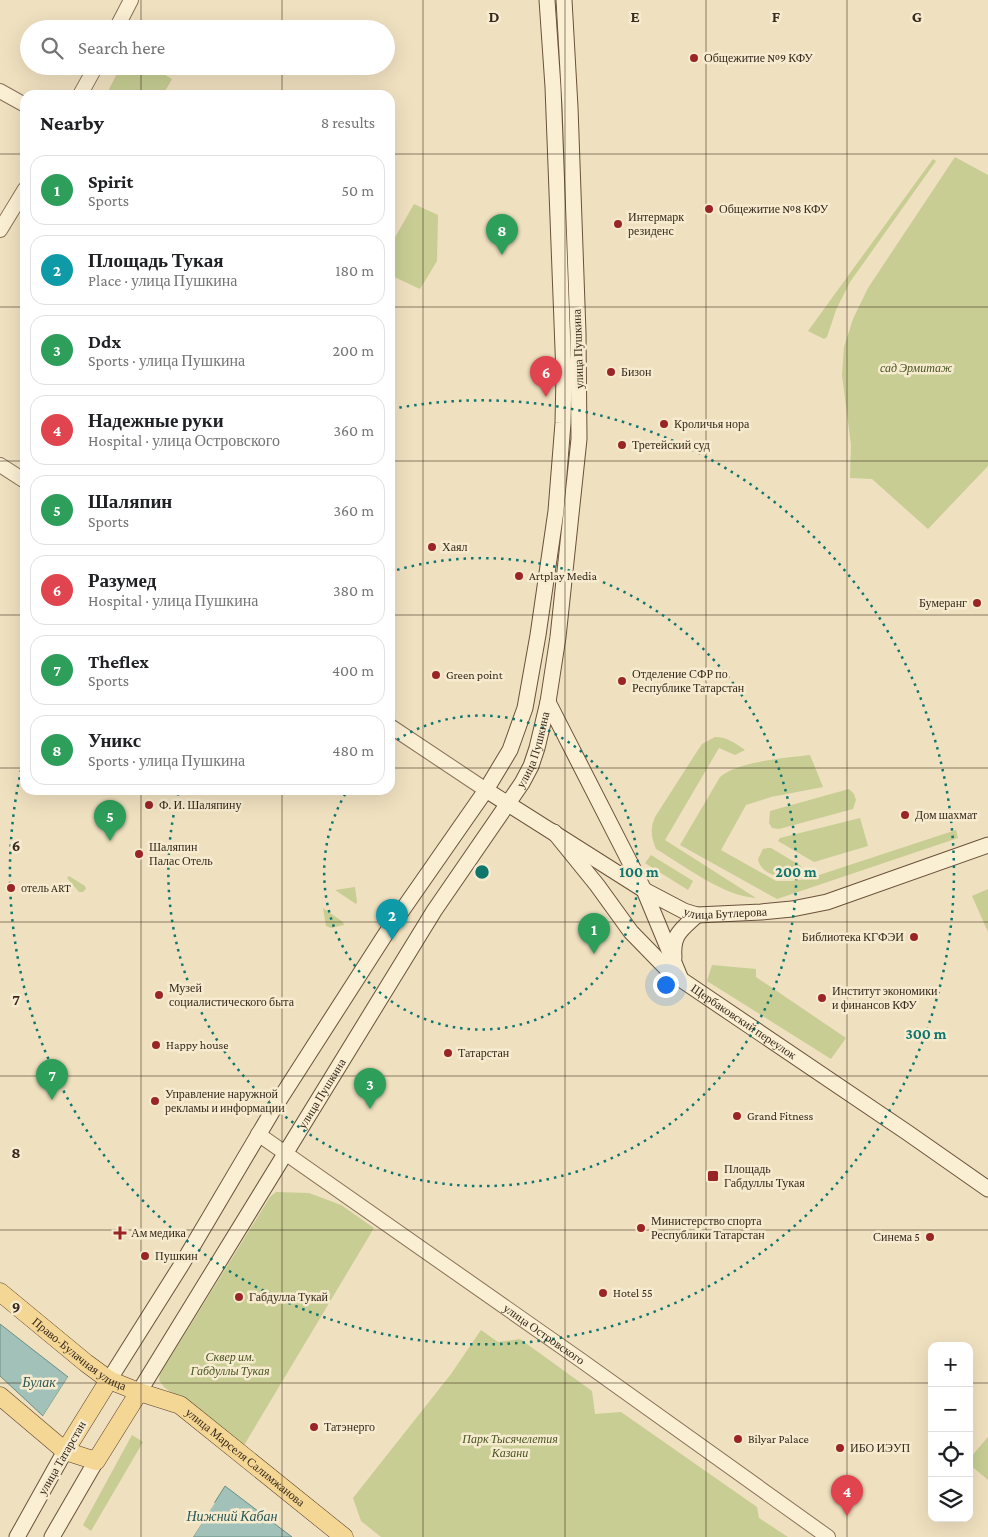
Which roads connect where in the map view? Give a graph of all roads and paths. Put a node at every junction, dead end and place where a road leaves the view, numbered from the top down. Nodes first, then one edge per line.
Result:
1 (131, 0) edge
2 (547, 0) edge
3 (564, 0) edge
4 (121, 20) edge
5 (91, 75) edge
6 (83, 90) edge
7 (0, 91) edge
8 (20, 102) edge
9 (20, 197) edge
10 (0, 230) edge
11 (0, 465) edge
12 (20, 478) edge
13 (548, 702) junction
14 (395, 729) edge
15 (486, 790) junction
16 (508, 805) junction
17 (554, 832) junction
18 (988, 845) edge
19 (644, 890) junction
20 (697, 915) junction
21 (675, 967) junction
22 (683, 981) junction
23 (258, 1134) junction
24 (285, 1152) junction
25 (988, 1189) edge
26 (0, 1292) edge
27 (109, 1380) junction
28 (138, 1392) junction
29 (0, 1396) edge
30 (65, 1451) junction
31 (96, 1461) junction
32 (17, 1537) edge
33 (52, 1537) edge
34 (327, 1537) edge
35 (344, 1537) edge
36 (828, 1537) edge

1 - 4 street
2 - 15 main road, улица Пушкина
3 - 13 main road, улица Пушкина
5 - 6 street
7 - 8 street
9 - 10 street
11 - 12 street
13 - 16 main road, улица Пушкина
13 - 19 main road
14 - 15 street
15 - 16 main road, улица Бутлерова
15 - 23 main road, улица Пушкина
16 - 17 main road, улица Бутлерова
16 - 24 main road, улица Пушкина
17 - 19 main road, улица Бутлерова
17 - 22 main road, Щербаковский переулок
18 - 20 main road, улица Бутлерова
19 - 20 main road, улица Бутлерова
19 - 21 main road
20 - 21 main road
21 - 22 main road
22 - 25 main road, Щербаковский переулок
23 - 24 street, улица Островского
23 - 27 main road, улица Пушкина
24 - 28 main road, улица Пушкина
24 - 36 street, улица Островского
26 - 27 main road, Право-Булачная улица
27 - 28 main road, Право-Булачная улица
27 - 30 main road, улица Татарстан
28 - 31 main road
28 - 34 main road
28 - 35 main road, улица Марселя Салимжанова
29 - 30 main road
30 - 31 main road
30 - 32 main road, улица Татарстан
31 - 33 main road

